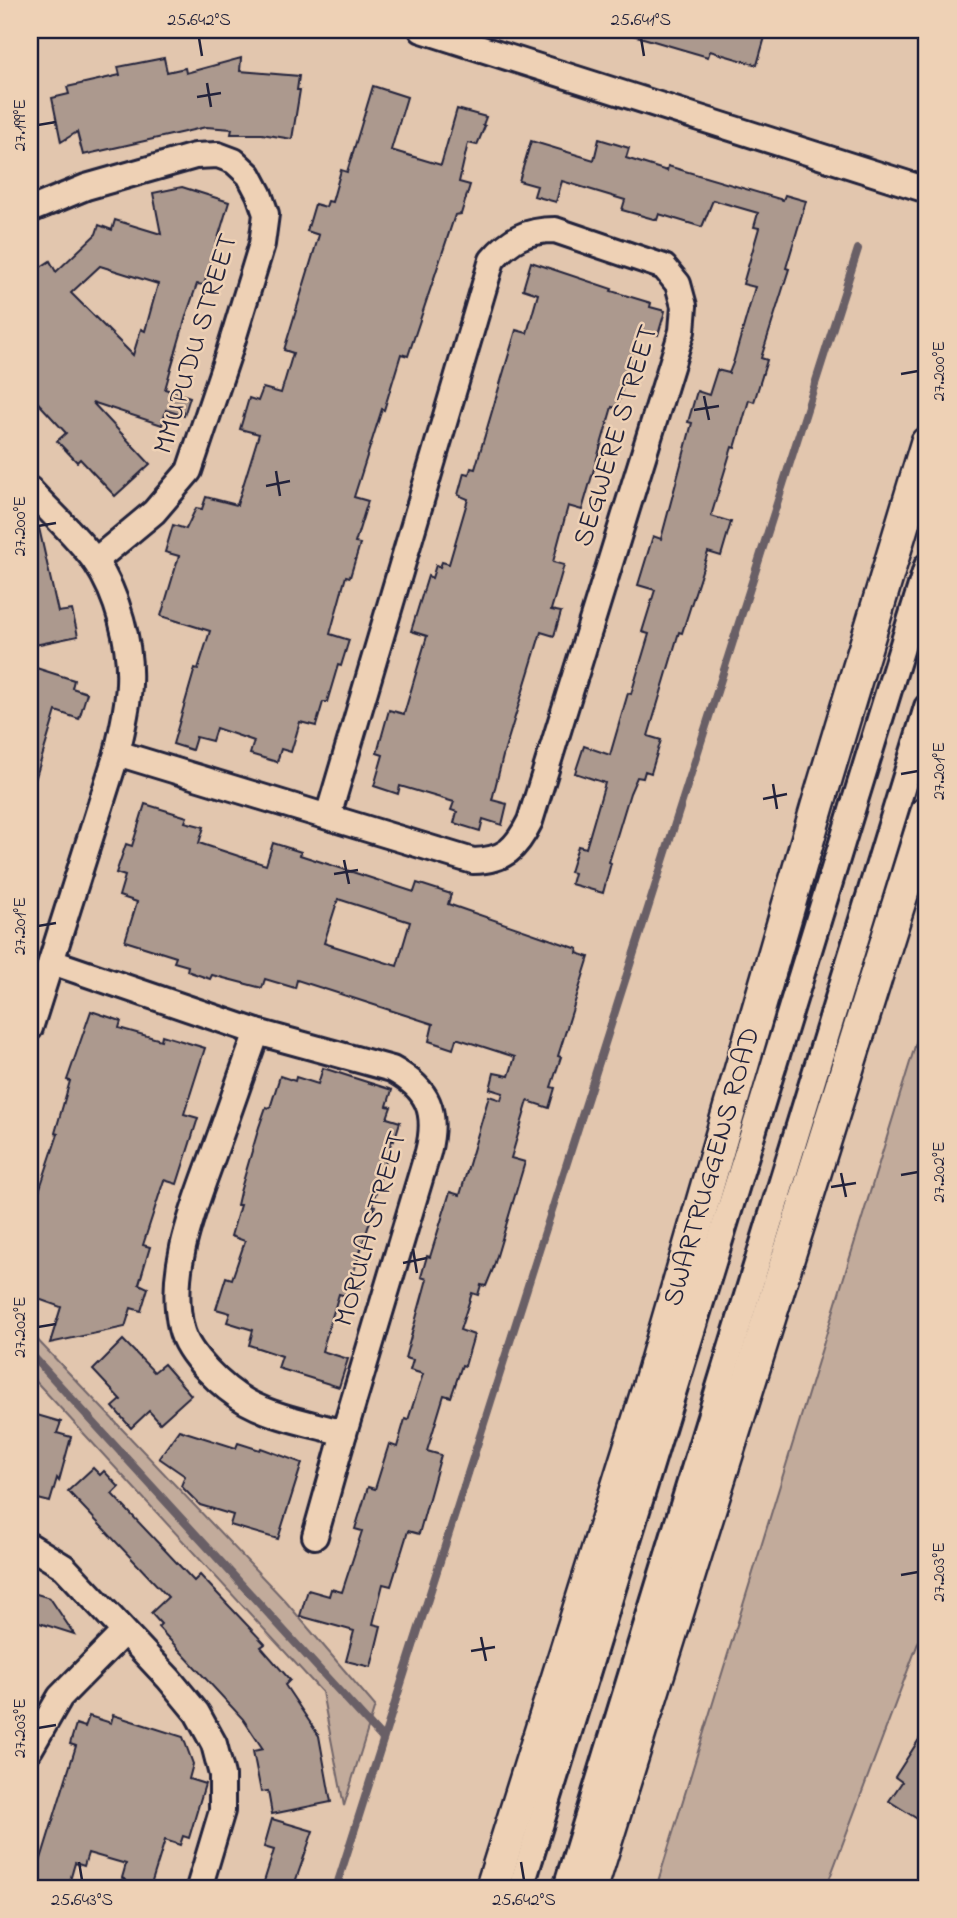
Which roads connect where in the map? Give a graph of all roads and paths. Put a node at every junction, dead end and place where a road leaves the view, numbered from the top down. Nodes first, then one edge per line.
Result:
1 (422, 30) edge
2 (927, 190) edge
3 (30, 210) edge
4 (927, 443) edge
5 (30, 490) edge
6 (95, 561) junction
7 (927, 566) edge
8 (927, 707) edge
9 (117, 753) junction
10 (927, 813) edge
11 (328, 816) junction
12 (52, 962) junction
13 (30, 1028) edge
14 (257, 1032) junction
15 (344, 1433) junction
16 (315, 1536) dead end
17 (30, 1546) edge
18 (124, 1632) junction
19 (30, 1749) edge
20 (199, 1888) edge
21 (492, 1888) edge
22 (521, 1888) edge
23 (566, 1888) edge
24 (591, 1888) edge

1 - 2 street
3 - 6 street, MMUPUDU STREET
4 - 21 main road, SWARTRUGGENS ROAD
5 - 6 street
6 - 9 street
7 - 22 street
8 - 23 street
9 - 11 street, SEGWERE STREET
9 - 12 street
10 - 24 main road
11 - 11 street, SEGWERE STREET
12 - 13 street
12 - 14 street, MORULA STREET
14 - 15 street
14 - 15 street, MORULA STREET
15 - 16 street, MORULA STREET
17 - 18 street
18 - 19 street
18 - 20 street

